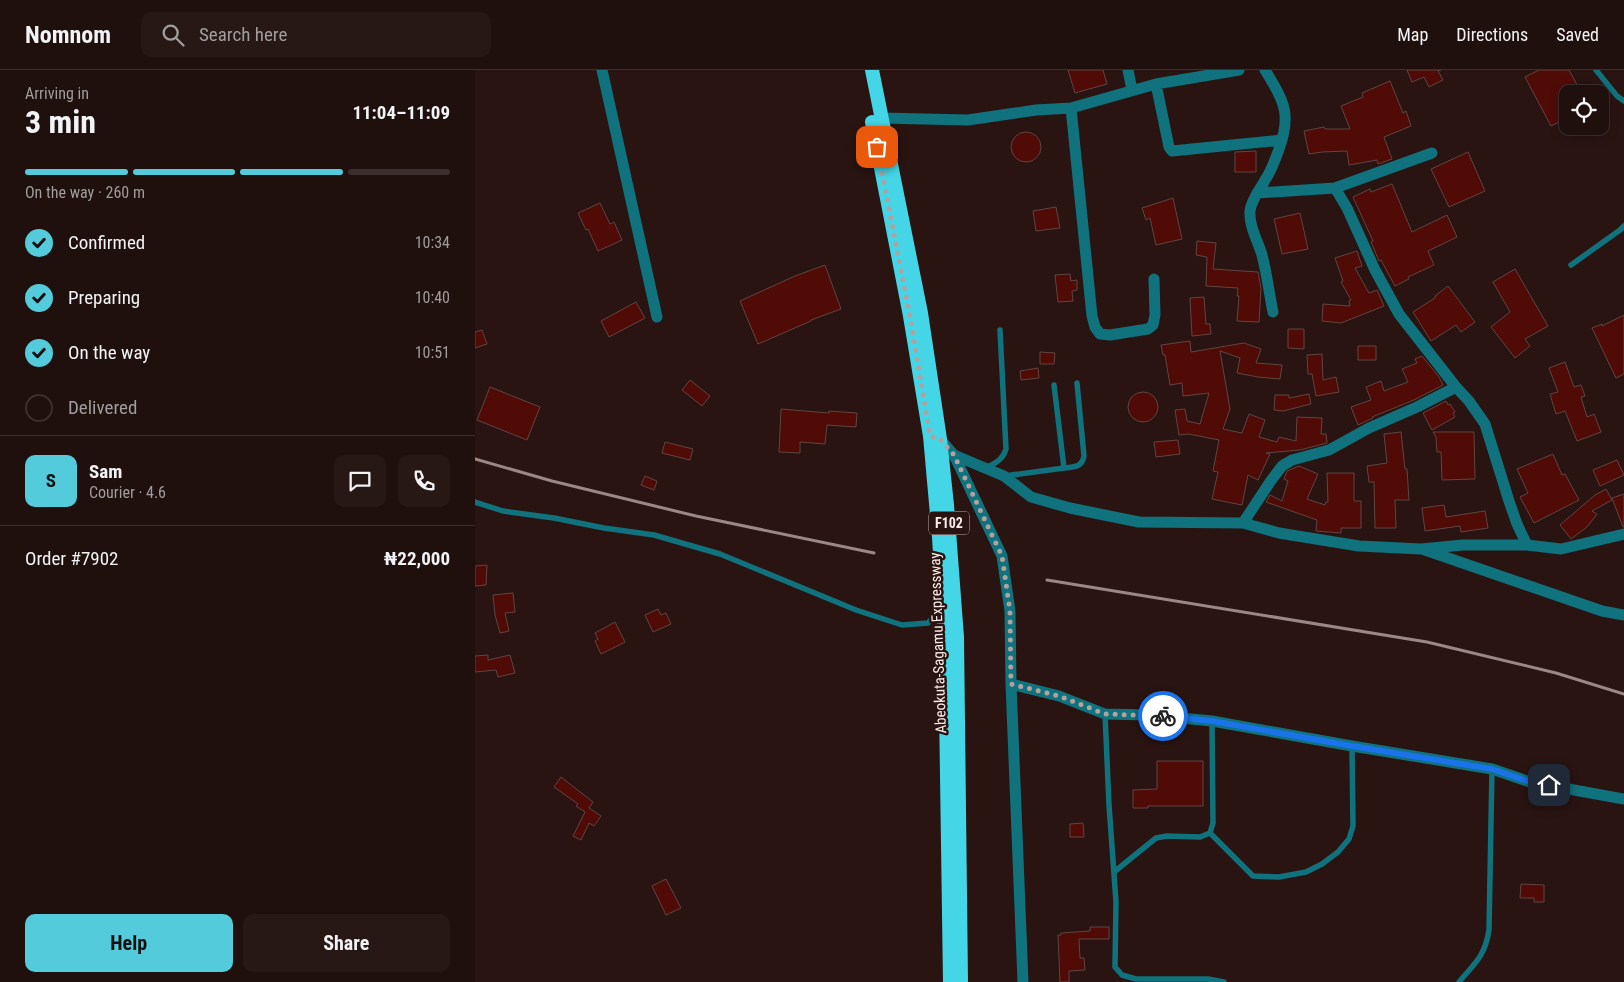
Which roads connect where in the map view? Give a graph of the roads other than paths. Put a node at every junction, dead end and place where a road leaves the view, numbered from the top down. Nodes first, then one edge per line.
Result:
1 (602, 70) edge
2 (862, 70) edge
3 (872, 70) edge
4 (1128, 70) edge
5 (1239, 70) edge
6 (1265, 70) edge
7 (1596, 70) edge
8 (1208, 73) edge
9 (1156, 84) junction
10 (1132, 90) junction
11 (1624, 101) edge
12 (1071, 108) junction
13 (881, 118) junction
14 (1282, 140) junction
15 (1432, 153) dead end
16 (1335, 188) junction
17 (1257, 193) junction
18 (1624, 226) edge
19 (1571, 265) dead end
20 (1154, 279) dead end
21 (1273, 312) dead end
22 (657, 317) dead end
23 (1000, 330) dead end
24 (1077, 383) dead end
25 (1054, 385) dead end
26 (1455, 386) junction
27 (935, 438) junction
28 (954, 455) junction
29 (986, 468) junction
30 (1064, 468) junction
31 (1003, 476) junction
32 (475, 502) edge
33 (1243, 523) junction
34 (1624, 534) edge
35 (1527, 545) junction
36 (1421, 549) junction
37 (942, 586) junction
38 (1624, 615) edge
39 (1011, 684) junction
40 (1105, 714) junction
41 (1212, 721) junction
42 (1352, 746) junction
43 (1492, 769) junction
44 (1624, 799) edge
45 (1210, 834) junction
46 (1114, 872) junction
47 (1138, 981) edge
48 (949, 982) edge
49 (961, 982) edge
50 (1023, 982) edge
51 (1224, 982) edge
52 (1459, 982) edge

1 - 22 street
2 - 27 highway, Abeokuta-Sagamu Expressway / F102
3 - 13 highway, Abeokuta-Sagamu Expressway / F102
4 - 10 street
5 - 8 street
6 - 14 street
7 - 11 lane
8 - 9 street
9 - 10 street
9 - 14 street
10 - 12 street
12 - 13 street
12 - 20 street
13 - 27 highway, Abeokuta-Sagamu Expressway / F102
14 - 17 street
15 - 16 street
16 - 17 street
16 - 26 street
17 - 21 street
18 - 19 lane
23 - 29 lane
24 - 30 lane
25 - 30 lane
26 - 33 street
26 - 35 street
27 - 28 street
27 - 37 highway, Abeokuta-Sagamu Expressway / F102
27 - 49 highway, Abeokuta-Sagamu Expressway / F102
28 - 29 street
28 - 39 street
29 - 31 street
30 - 31 lane
31 - 33 street
32 - 37 lane
33 - 36 street
34 - 35 street
35 - 36 street
36 - 38 street
37 - 48 highway, Abeokuta-Sagamu Expressway / F102
39 - 40 street
39 - 50 street
40 - 41 street
40 - 46 lane
41 - 42 street
41 - 45 lane
42 - 43 street
42 - 45 lane
43 - 44 street
43 - 52 lane
45 - 46 lane
46 - 47 lane
47 - 51 lane

